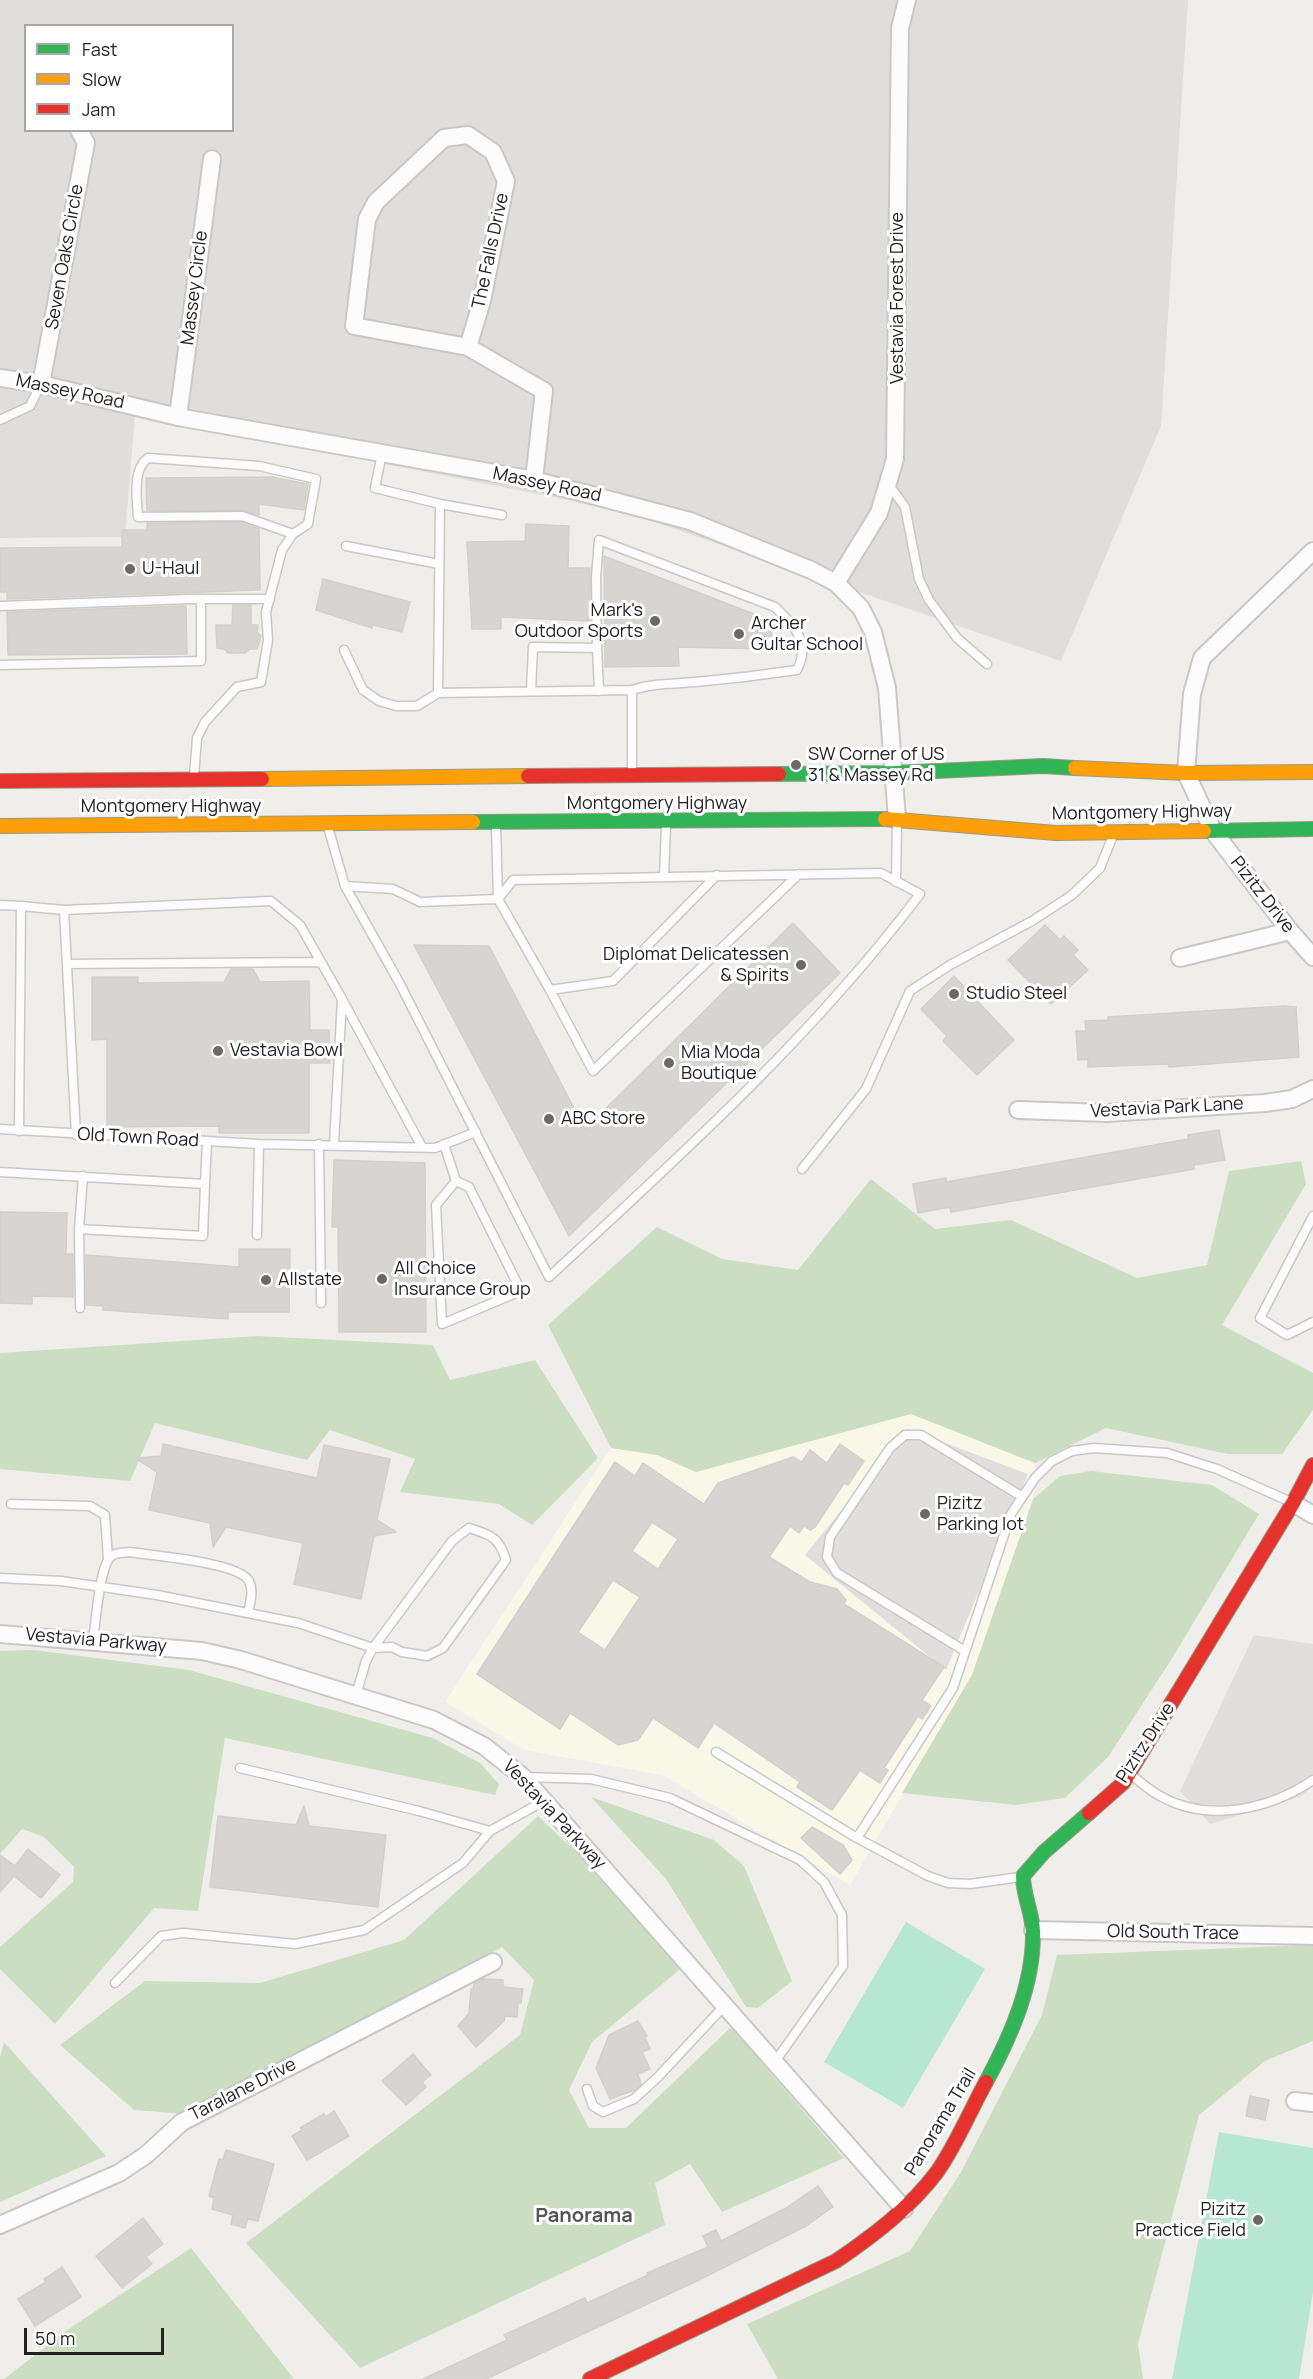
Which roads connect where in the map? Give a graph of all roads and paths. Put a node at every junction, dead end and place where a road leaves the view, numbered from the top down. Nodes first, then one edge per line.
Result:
1 (907, 0) edge
2 (80, 132) edge
3 (212, 159) dead end
4 (468, 347) junction
5 (0, 378) edge
6 (41, 384) junction
7 (178, 417) junction
8 (0, 420) edge
9 (382, 453) junction
10 (534, 480) junction
11 (889, 485) junction
12 (440, 504) junction
13 (502, 515) dead end
14 (293, 534) junction
15 (346, 546) dead end
16 (1313, 551) edge
17 (439, 564) junction
18 (836, 583) junction
19 (201, 599) junction
20 (270, 599) junction
21 (0, 606) edge
22 (597, 648) junction
23 (344, 651) dead end
24 (987, 664) dead end
25 (0, 665) edge
26 (632, 690) junction
27 (531, 691) junction
28 (599, 691) junction
29 (438, 693) junction
30 (1313, 772) edge
31 (894, 773) junction
32 (1186, 773) junction
33 (632, 777) junction
34 (193, 780) junction
35 (0, 781) edge
36 (897, 819) junction
37 (666, 822) junction
38 (496, 823) junction
39 (327, 824) junction
40 (0, 826) edge
41 (1313, 829) edge
42 (1213, 831) junction
43 (1114, 832) junction
44 (799, 874) junction
45 (717, 875) junction
46 (664, 876) junction
47 (896, 882) junction
48 (345, 886) junction
49 (498, 899) junction
50 (0, 905) edge
51 (21, 906) junction
52 (64, 910) junction
53 (1290, 932) junction
54 (1313, 957) edge
55 (1180, 958) dead end
56 (320, 962) junction
57 (67, 964) junction
58 (550, 990) junction
59 (342, 999) junction
60 (1313, 1089) edge
61 (1018, 1110) dead end
62 (0, 1129) edge
63 (19, 1131) junction
64 (476, 1132) junction
65 (76, 1135) junction
66 (207, 1141) junction
67 (334, 1143) junction
68 (259, 1144) junction
69 (319, 1144) junction
70 (444, 1144) junction
71 (422, 1147) junction
72 (802, 1169) dead end
73 (0, 1172) edge
74 (83, 1176) junction
75 (456, 1181) junction
76 (205, 1184) junction
77 (1313, 1216) edge
78 (79, 1229) junction
79 (257, 1235) dead end
80 (321, 1303) dead end
81 (80, 1308) dead end
82 (1313, 1322) edge
83 (1313, 1465) edge
84 (1021, 1496) junction
85 (1293, 1503) junction
86 (11, 1504) dead end
87 (1313, 1515) edge
88 (108, 1559) junction
89 (0, 1578) edge
90 (101, 1587) junction
91 (248, 1613) junction
92 (0, 1634) edge
93 (93, 1640) junction
94 (373, 1648) junction
95 (965, 1651) junction
96 (356, 1695) junction
97 (716, 1752) dead end
98 (240, 1768) dead end
99 (1128, 1773) junction
100 (523, 1777) junction
101 (1313, 1780) edge
102 (544, 1801) junction
103 (490, 1831) junction
104 (857, 1838) junction
105 (1023, 1876) junction
106 (1033, 1930) junction
107 (1313, 1936) edge
108 (493, 1962) dead end
109 (115, 1983) dead end
110 (725, 2005) junction
111 (774, 2062) junction
112 (587, 2089) dead end
113 (1295, 2101) dead end
114 (1313, 2103) edge
115 (904, 2209) junction
116 (0, 2225) edge
117 (591, 2379) edge

1 - 11 street, Vestavia Forest Drive
2 - 6 street, Seven Oaks Circle
3 - 7 street, Massey Circle
4 - 4 street, The Falls Drive
4 - 10 street, The Falls Drive
5 - 6 street, Massey Road
6 - 7 street, Massey Road
6 - 8 lane
7 - 9 street, Massey Road
9 - 10 street, Massey Road
9 - 12 lane
10 - 18 street, Massey Road
11 - 18 street, Vestavia Forest Drive
11 - 24 lane
12 - 13 lane
12 - 17 lane
14 - 14 lane
14 - 20 lane
15 - 17 lane
16 - 32 street
17 - 29 lane
18 - 31 street, Massey Road
19 - 20 lane
19 - 21 lane
19 - 25 lane
20 - 34 lane
22 - 26 lane
22 - 27 lane
22 - 28 lane
23 - 29 lane
26 - 28 lane
26 - 33 lane
27 - 28 lane
27 - 29 lane
30 - 32 main road, Montgomery Highway
31 - 32 main road, Montgomery Highway
31 - 33 main road, Montgomery Highway
31 - 36 street, Massey Road
32 - 42 street, Pizitz Drive
33 - 34 main road, Montgomery Highway
34 - 35 main road, Montgomery Highway
36 - 37 main road, Montgomery Highway
36 - 43 main road, Montgomery Highway
36 - 47 lane
37 - 38 main road, Montgomery Highway
37 - 46 lane
38 - 39 main road, Montgomery Highway
38 - 49 lane
39 - 40 main road, Montgomery Highway
39 - 48 lane
41 - 42 main road, Montgomery Highway
42 - 43 main road, Montgomery Highway
42 - 53 street, Pizitz Drive
43 - 72 lane
44 - 45 lane
44 - 47 lane
44 - 58 lane
45 - 46 lane
45 - 58 lane
46 - 49 lane
47 - 64 lane
48 - 49 lane
48 - 64 lane
49 - 58 lane
50 - 51 lane
51 - 52 lane
51 - 63 lane
52 - 56 lane
52 - 57 lane
53 - 54 street, Pizitz Drive
53 - 55 street
56 - 57 lane
56 - 59 lane
57 - 65 lane
59 - 67 lane
59 - 71 lane
60 - 61 street, Vestavia Park Lane
62 - 63 lane, Old Town Road
63 - 65 lane, Old Town Road
64 - 70 lane, Old Town Road
65 - 66 lane, Old Town Road
66 - 68 lane, Old Town Road
66 - 76 lane
67 - 69 lane, Old Town Road
67 - 71 lane, Old Town Road
68 - 69 lane, Old Town Road
68 - 79 lane
69 - 80 lane
70 - 71 lane, Old Town Road
70 - 75 lane
73 - 74 lane
74 - 76 lane
74 - 78 lane
75 - 75 lane
76 - 78 lane
77 - 82 lane
78 - 81 lane
83 - 85 main road, Pizitz Drive
84 - 85 lane
84 - 95 lane
84 - 95 lane
85 - 87 street
85 - 99 main road, Pizitz Drive
86 - 88 lane
88 - 90 lane
88 - 91 lane
89 - 90 lane
90 - 91 lane
90 - 93 lane
91 - 94 lane
92 - 93 street, Vestavia Parkway
93 - 96 street, Vestavia Parkway
94 - 94 lane
94 - 96 lane
95 - 104 lane
96 - 100 street, Vestavia Parkway
97 - 104 lane
98 - 103 lane
99 - 101 lane
99 - 105 main road, Pizitz Drive
100 - 102 street, Vestavia Parkway
100 - 111 lane
102 - 103 lane
102 - 110 street, Vestavia Parkway
103 - 109 lane
104 - 105 lane
105 - 106 main road, Panorama Trail
106 - 107 street, Old South Trace
106 - 115 main road, Panorama Trail
108 - 116 street, Taralane Drive
110 - 111 street, Vestavia Parkway
110 - 112 lane
111 - 115 street, Vestavia Parkway
113 - 114 street
115 - 117 main road, Panorama Trail

